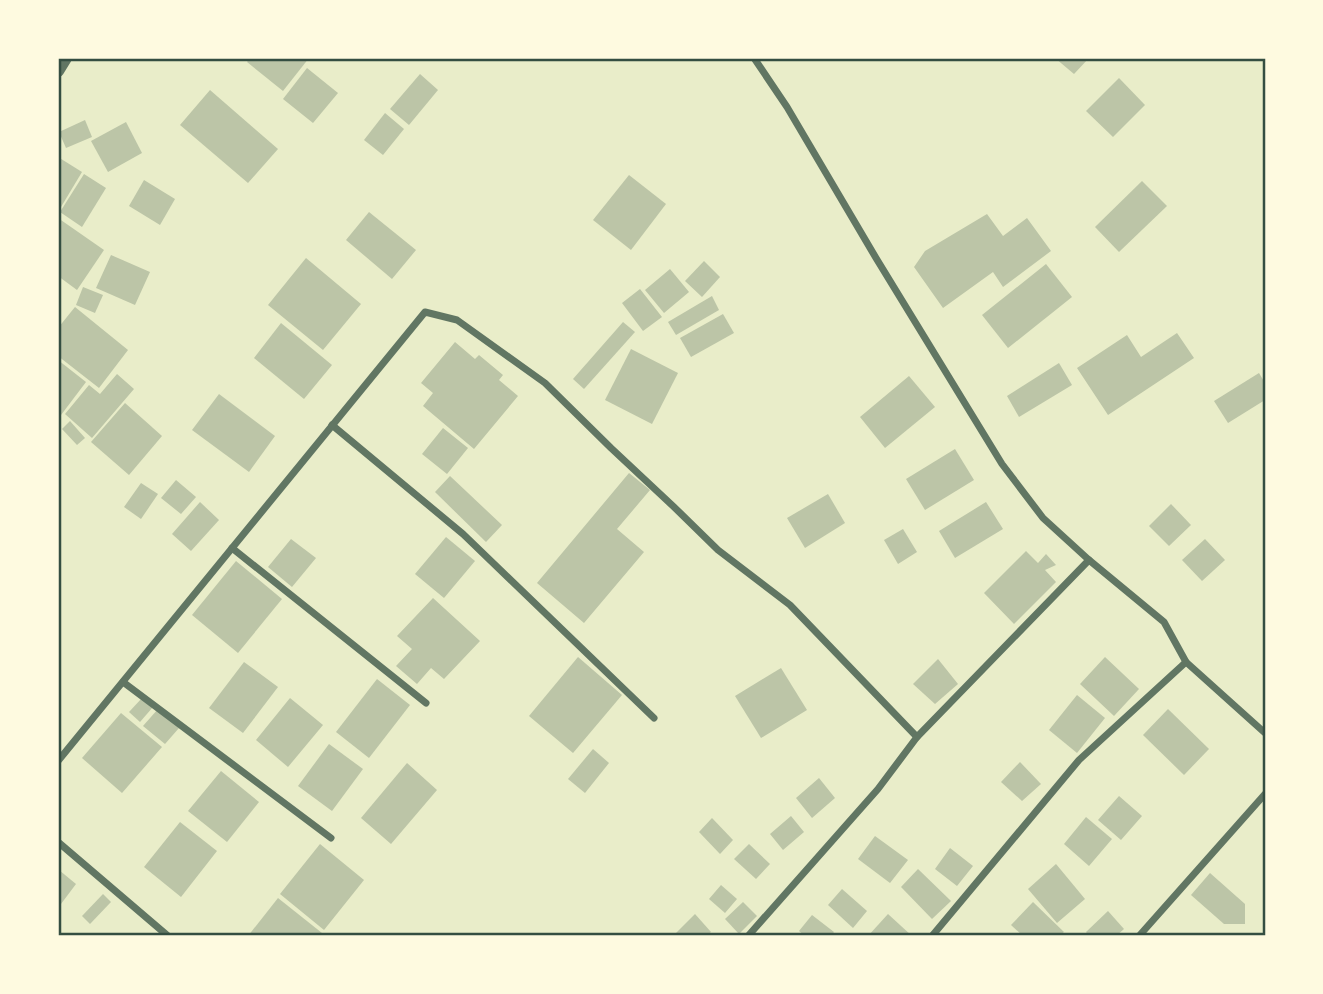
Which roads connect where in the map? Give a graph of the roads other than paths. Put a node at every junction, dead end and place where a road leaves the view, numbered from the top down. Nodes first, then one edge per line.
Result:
1 (66, 58) edge
2 (754, 58) edge
3 (58, 71) edge
4 (332, 425) junction
5 (232, 548) junction
6 (1089, 560) junction
7 (1186, 662) junction
8 (123, 682) junction
9 (426, 703) dead end
10 (654, 718) dead end
11 (1265, 733) edge
12 (917, 737) junction
13 (58, 761) edge
14 (1265, 794) edge
15 (331, 838) dead end
16 (58, 842) edge
17 (168, 936) edge
18 (748, 936) edge
19 (932, 936) edge
20 (1139, 936) edge

1 - 3 street
2 - 6 street
4 - 5 street
4 - 10 street
4 - 12 street
5 - 8 street
5 - 9 street
6 - 7 street
6 - 12 street
7 - 11 street
7 - 19 street
8 - 13 street
8 - 15 street
12 - 18 street
14 - 20 street
16 - 17 street

